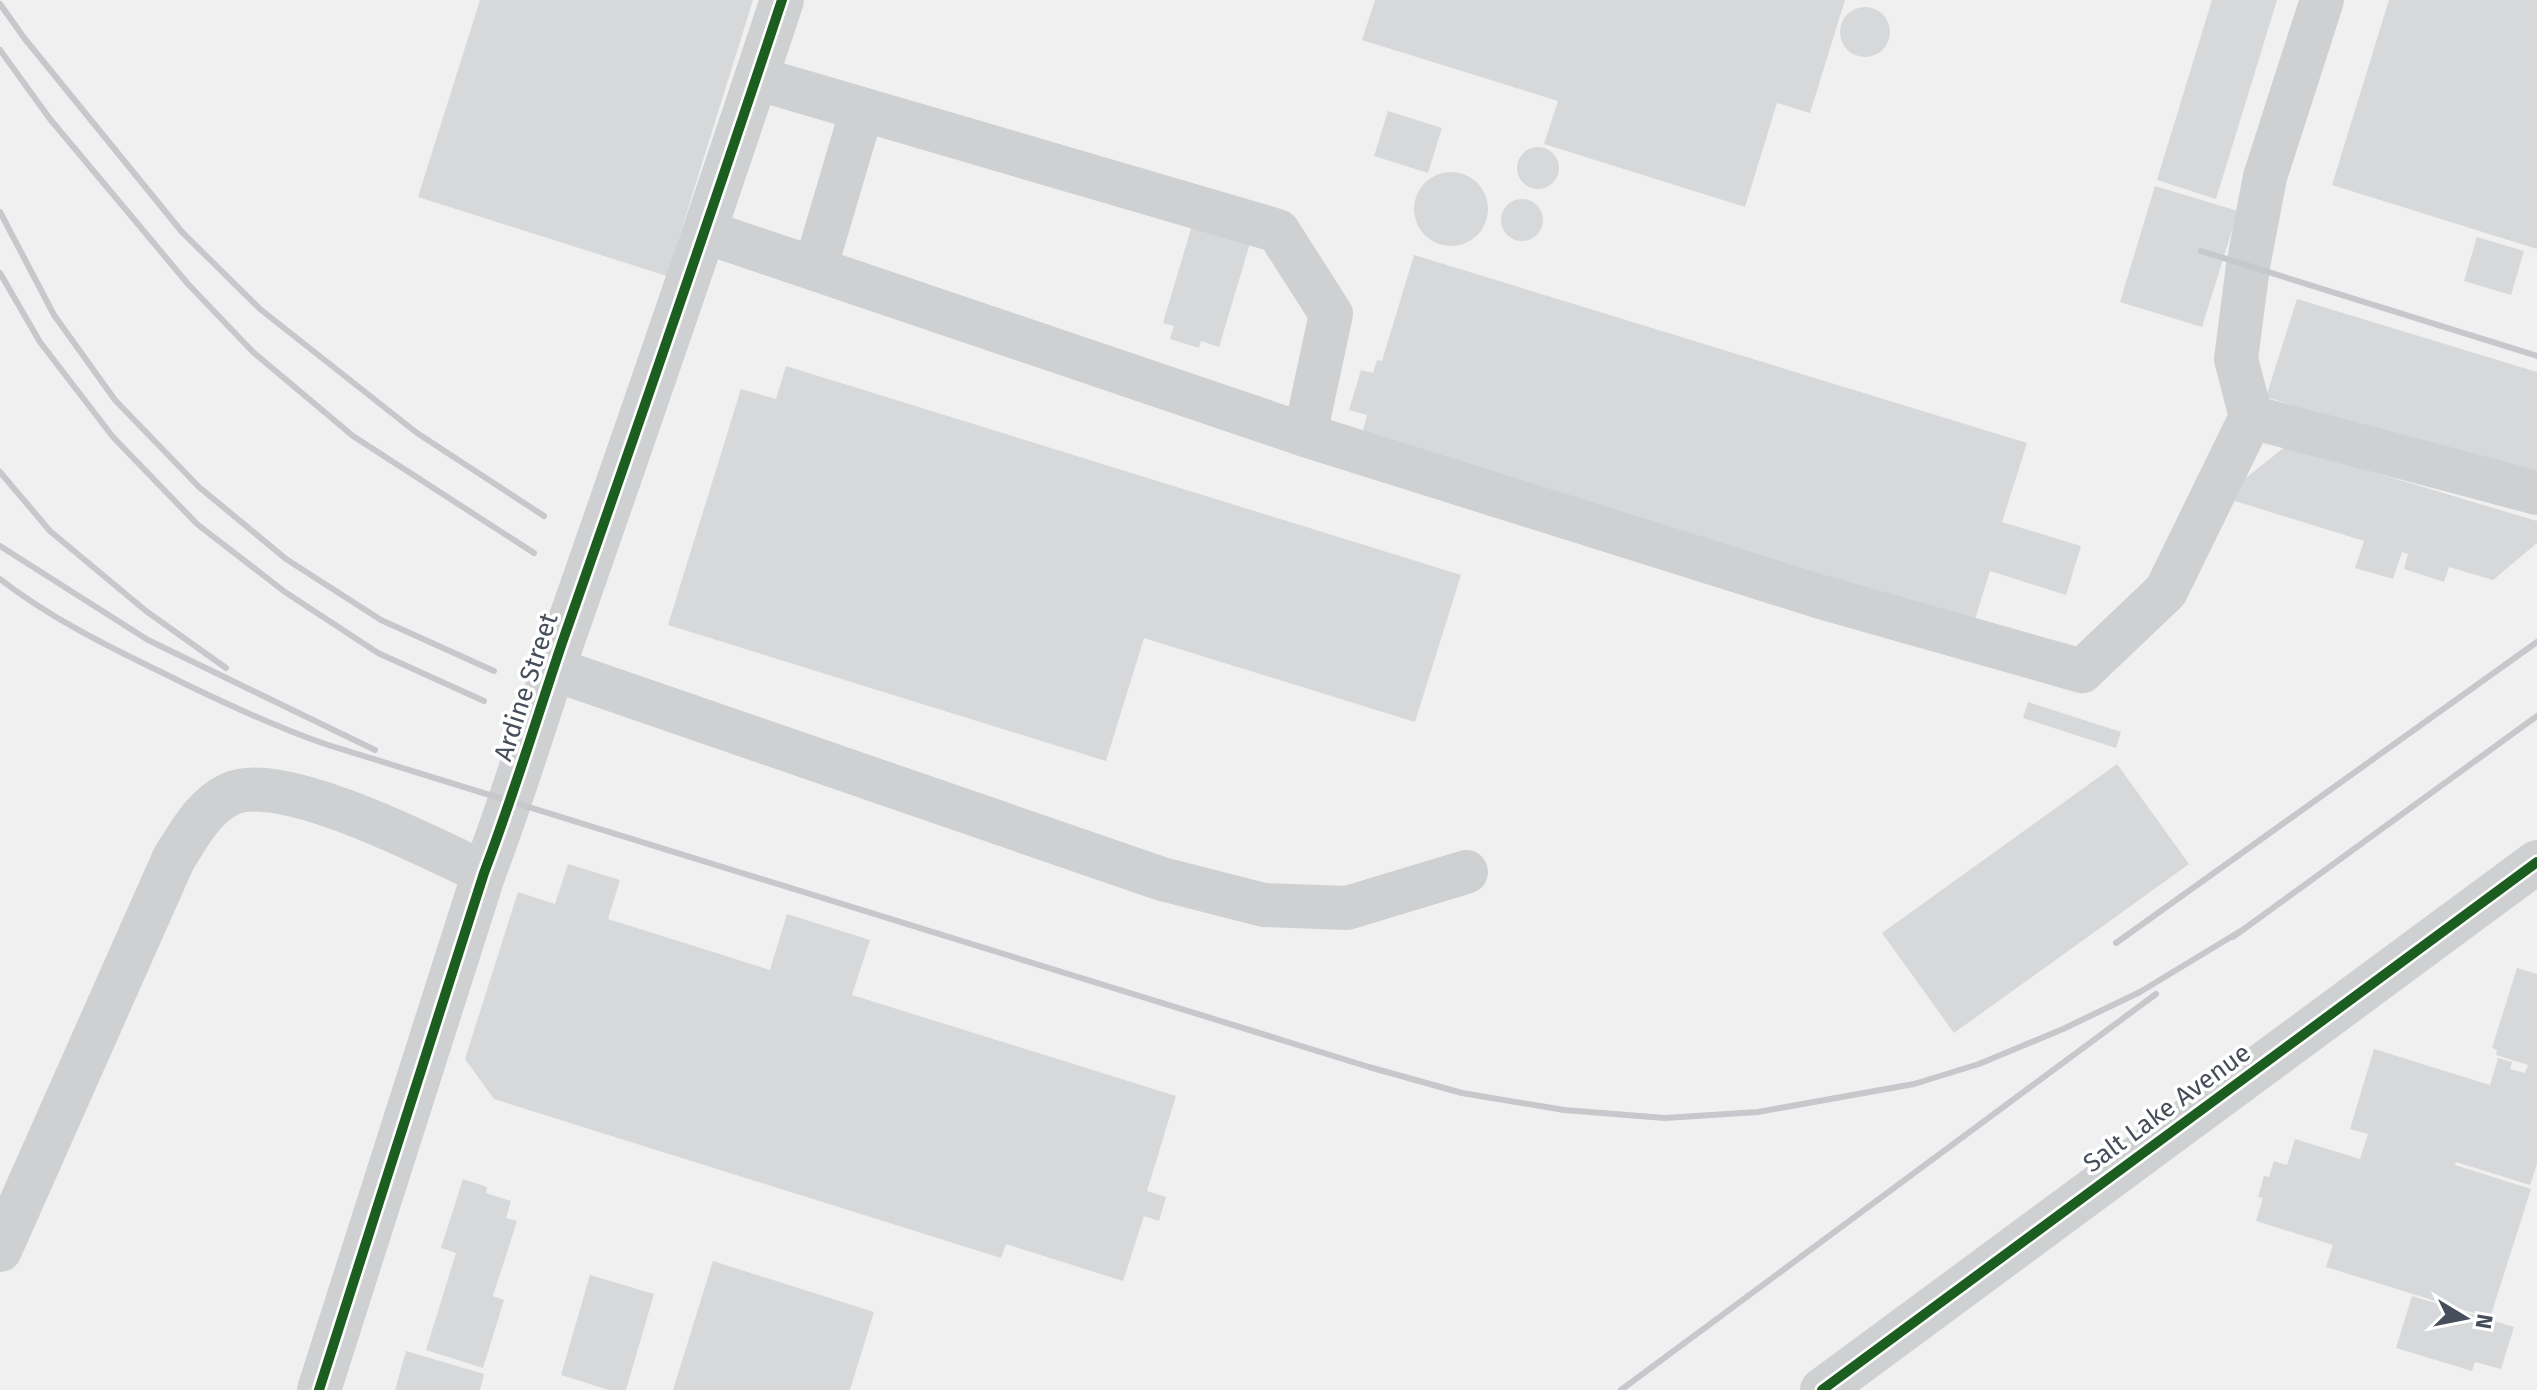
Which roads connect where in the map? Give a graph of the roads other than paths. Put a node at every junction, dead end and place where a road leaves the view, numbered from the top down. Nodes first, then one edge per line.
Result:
1 (782, 0) edge
2 (2322, 0) edge
3 (756, 78) junction
4 (862, 110) junction
5 (706, 232) junction
6 (815, 269) junction
7 (2251, 417) junction
8 (1305, 435) junction
9 (2537, 493) edge
10 (553, 669) junction
11 (2537, 862) edge
12 (1466, 872) dead end
13 (484, 873) junction
14 (0, 1250) edge
15 (319, 1390) edge
16 (1822, 1390) edge

1 - 3 street, Ardine Street
2 - 7 street
3 - 4 street
3 - 5 street, Ardine Street
4 - 6 street
4 - 8 street
5 - 6 street
5 - 10 street, Ardine Street
6 - 8 street
7 - 8 street
7 - 9 street
10 - 12 street
10 - 13 street, Ardine Street
11 - 16 street, Salt Lake Avenue
13 - 14 street
13 - 15 street, Ardine Street

